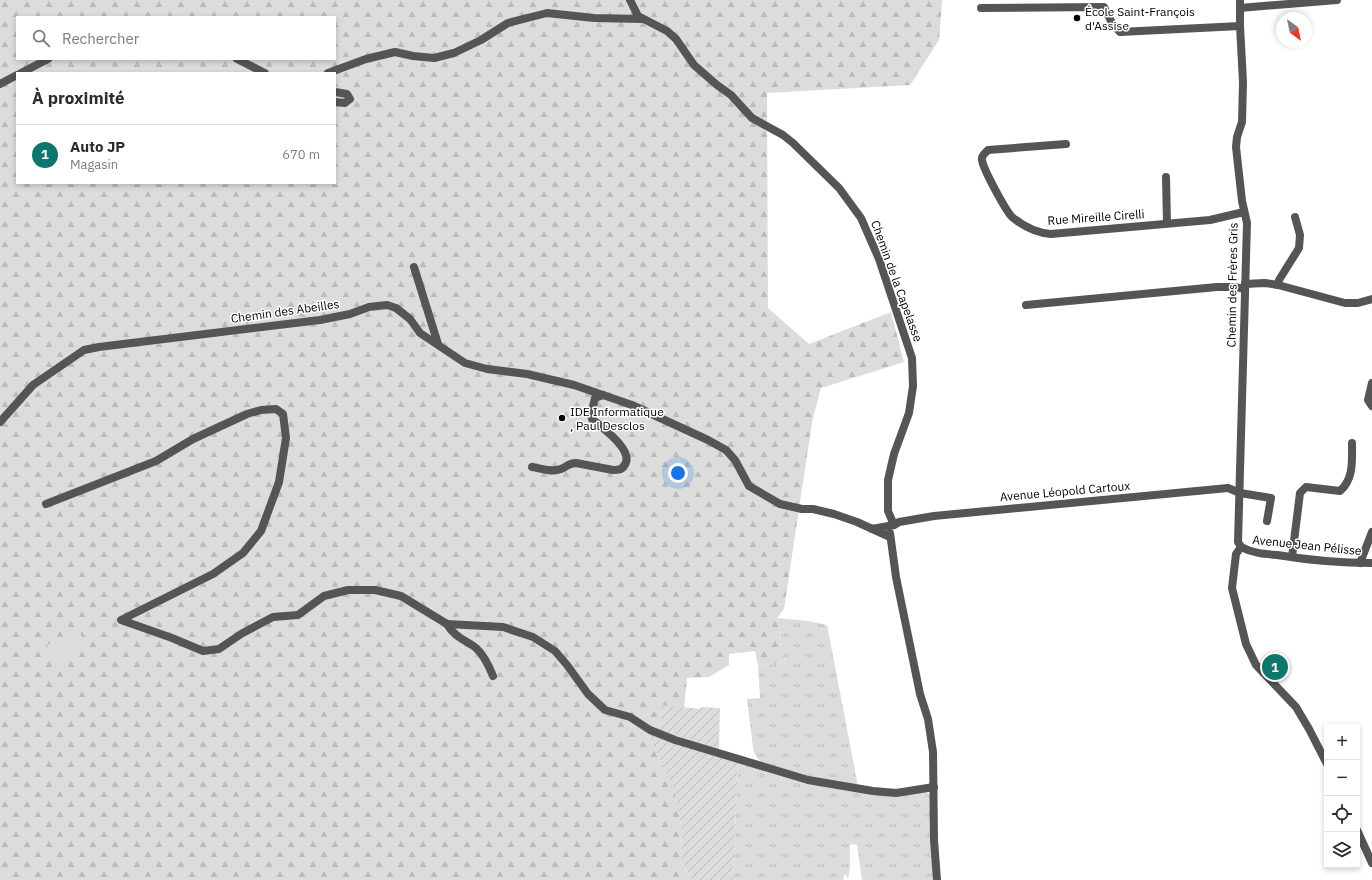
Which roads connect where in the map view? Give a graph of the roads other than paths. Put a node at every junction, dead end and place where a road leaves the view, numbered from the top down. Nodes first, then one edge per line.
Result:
1 (630, 0) edge
2 (1337, 0) edge
3 (1240, 4) edge
4 (981, 8) dead end
5 (642, 19) junction
6 (1240, 26) junction
7 (46, 60) edge
8 (239, 60) edge
9 (23, 72) edge
10 (264, 72) edge
11 (331, 72) edge
12 (16, 76) edge
13 (0, 84) edge
14 (336, 92) edge
15 (336, 102) edge
16 (1066, 144) dead end
17 (1166, 177) dead end
18 (1244, 212) junction
19 (1295, 217) dead end
20 (1167, 224) junction
21 (414, 266) dead end
22 (1278, 285) junction
23 (1245, 286) junction
24 (1372, 299) edge
25 (1026, 305) dead end
26 (438, 344) junction
27 (1372, 383) edge
28 (603, 395) junction
29 (1372, 406) edge
30 (0, 422) edge
31 (1352, 443) dead end
32 (532, 467) dead end
33 (1240, 493) junction
34 (46, 504) dead end
35 (1267, 521) dead end
36 (894, 525) junction
37 (871, 529) junction
38 (1372, 532) edge
39 (890, 537) junction
40 (1241, 547) junction
41 (1292, 557) junction
42 (1360, 563) junction
43 (1372, 563) edge
44 (447, 624) junction
45 (493, 676) dead end
46 (1325, 760) edge
47 (934, 787) junction
48 (1358, 832) edge
49 (1372, 863) edge
50 (937, 880) edge

1 - 5 street
2 - 3 street
3 - 6 street, Chemin des Frères Gris
4 - 6 street
5 - 11 street
5 - 36 street, Chemin de la Capelasse
6 - 18 street, Chemin des Frères Gris
7 - 9 street
8 - 10 street
12 - 13 street
14 - 15 street
16 - 20 street, Rue Mireille Cirelli
17 - 20 street
18 - 20 street, Rue Mireille Cirelli
18 - 23 street, Chemin des Frères Gris
19 - 22 street
21 - 26 street
22 - 23 street
22 - 24 street
23 - 25 street
23 - 33 street, Chemin des Frères Gris
26 - 28 street, Chemin des Abeilles
26 - 30 street, Chemin des Abeilles
27 - 29 street
28 - 32 street
28 - 37 street, Chemin des Abeilles
31 - 41 street
33 - 35 street, Avenue Léopold Cartoux
33 - 36 street, Avenue Léopold Cartoux
33 - 40 street, Chemin des Frères Gris
34 - 44 street
36 - 37 street
36 - 39 street
37 - 39 street, Chemin des Abeilles
38 - 42 street
39 - 47 street
40 - 41 street, Avenue Jean Pélisse
40 - 46 street
41 - 42 street, Avenue Jean Pélisse
42 - 43 street, Avenue Jean Pélisse
44 - 45 street
44 - 47 street
47 - 50 street
48 - 49 street

